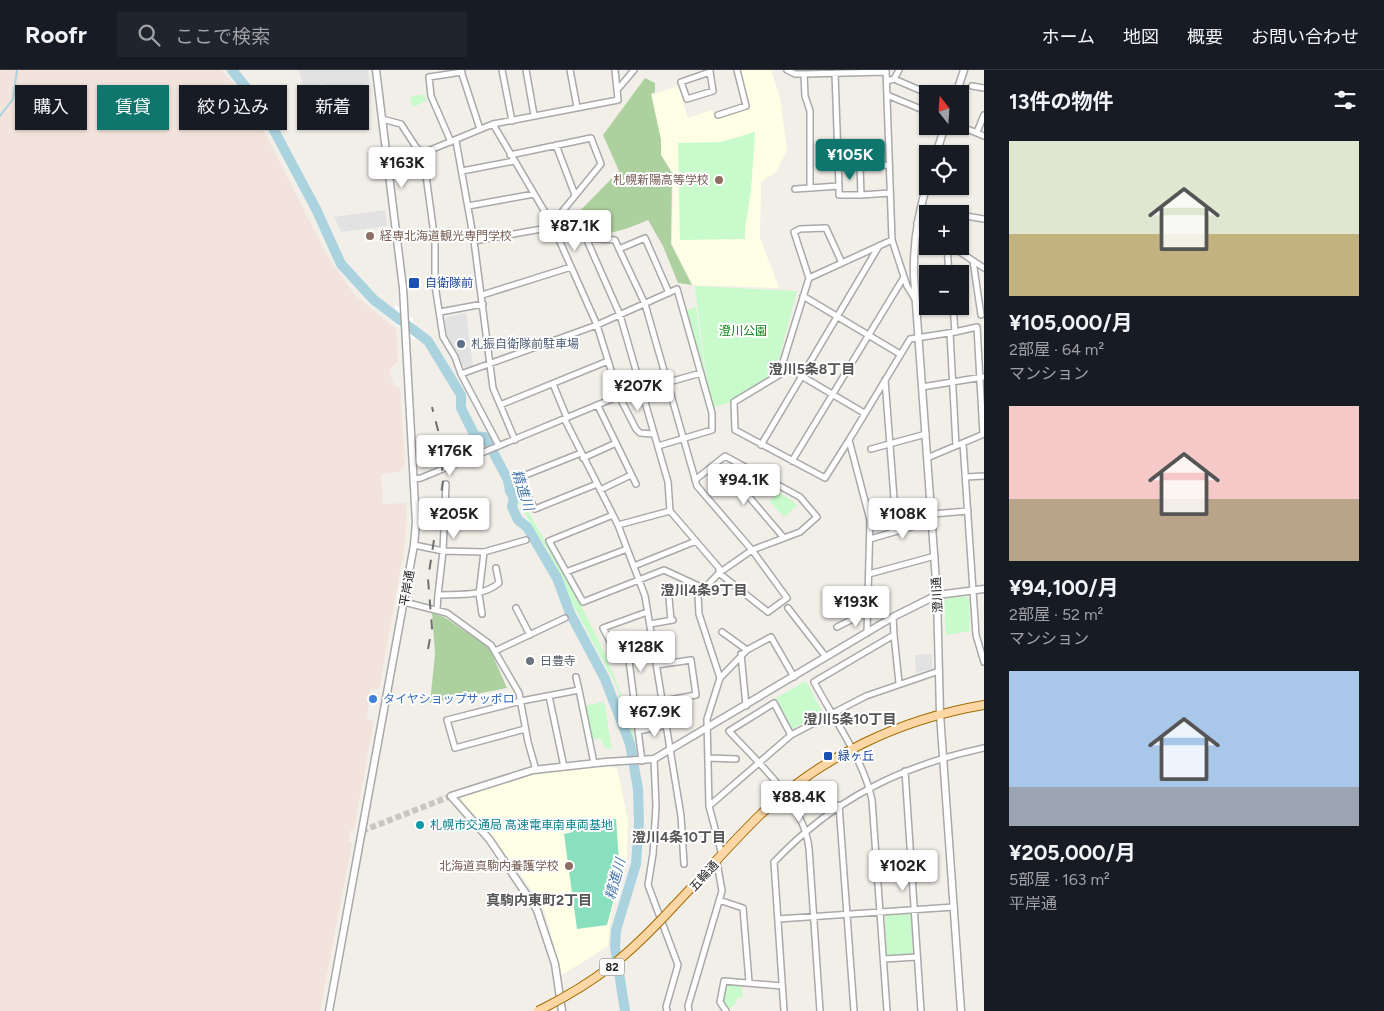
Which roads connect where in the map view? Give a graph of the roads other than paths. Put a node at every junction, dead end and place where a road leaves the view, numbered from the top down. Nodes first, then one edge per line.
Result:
1 (376, 70) edge
2 (502, 70) edge
3 (526, 70) edge
4 (570, 70) edge
5 (615, 70) edge
6 (634, 70) edge
7 (737, 70) edge
8 (787, 70) edge
9 (899, 70) edge
10 (964, 70) edge
11 (461, 71) edge
12 (710, 71) edge
13 (886, 71) edge
14 (832, 72) edge
15 (847, 72) edge
16 (806, 73) edge
17 (894, 79) junction
18 (886, 81) junction
19 (959, 85) edge
20 (972, 86) dead end
21 (984, 88) edge
22 (618, 89) junction
23 (919, 90) edge
24 (887, 95) junction
25 (577, 107) junction
26 (919, 108) edge
27 (534, 115) junction
28 (718, 115) dead end
29 (984, 115) edge
30 (382, 119) junction
31 (512, 121) junction
32 (493, 124) junction
33 (480, 129) junction
34 (969, 129) edge
35 (977, 132) junction
36 (984, 136) edge
37 (453, 141) junction
38 (556, 145) junction
39 (423, 152) junction
40 (510, 155) junction
41 (514, 162) junction
42 (889, 165) junction
43 (462, 171) junction
44 (839, 186) junction
45 (810, 188) junction
46 (795, 189) dead end
47 (890, 193) junction
48 (534, 194) junction
49 (861, 194) junction
50 (575, 195) junction
51 (924, 195) edge
52 (468, 206) junction
53 (969, 216) edge
54 (984, 219) edge
55 (917, 220) joint
56 (552, 225) junction
57 (892, 240) junction
58 (474, 241) junction
59 (879, 246) junction
60 (620, 249) junction
61 (965, 255) edge
62 (973, 261) junction
63 (842, 263) junction
64 (570, 266) junction
65 (984, 268) edge
66 (904, 277) junction
67 (809, 278) junction
68 (669, 293) junction
69 (482, 295) junction
70 (803, 296) junction
71 (915, 299) junction
72 (483, 304) junction
73 (645, 304) junction
74 (440, 312) junction
75 (620, 314) junction
76 (981, 314) dead end
77 (953, 315) edge
78 (837, 316) junction
79 (597, 325) junction
80 (953, 332) junction
81 (868, 336) junction
82 (918, 338) junction
83 (900, 354) junction
84 (608, 361) junction
85 (490, 363) junction
86 (783, 365) junction
87 (701, 373) junction
88 (461, 374) junction
89 (802, 377) junction
90 (982, 377) edge
91 (885, 379) junction
92 (952, 381) junction
93 (668, 382) junction
94 (552, 384) junction
95 (922, 387) junction
96 (641, 390) junction
97 (834, 394) junction
98 (620, 396) junction
99 (500, 405) junction
100 (598, 406) junction
101 (864, 413) junction
102 (566, 419) junction
103 (653, 434) junction
104 (926, 434) junction
105 (984, 434) edge
106 (684, 438) junction
107 (514, 440) junction
108 (849, 440) junction
109 (616, 443) junction
110 (963, 443) junction
111 (890, 444) junction
112 (761, 445) junction
113 (658, 446) junction
114 (956, 446) junction
115 (498, 447) junction
116 (871, 449) dead end
117 (582, 455) junction
118 (927, 458) junction
119 (792, 461) junction
120 (714, 466) junction
121 (631, 475) junction
122 (984, 476) edge
123 (966, 477) junction
124 (414, 479) junction
125 (695, 480) junction
126 (446, 484) dead end
127 (597, 484) junction
128 (636, 484) dead end
129 (600, 490) junction
130 (931, 502) junction
131 (445, 508) junction
132 (484, 509) dead end
133 (670, 511) junction
134 (968, 511) junction
135 (613, 515) junction
136 (932, 518) junction
137 (618, 525) junction
138 (784, 538) junction
139 (870, 539) junction
140 (526, 540) dead end
141 (696, 541) junction
142 (414, 545) junction
143 (627, 549) junction
144 (752, 550) junction
145 (443, 551) junction
146 (484, 552) junction
147 (935, 556) junction
148 (634, 566) junction
149 (496, 568) dead end
150 (566, 572) junction
151 (719, 573) junction
152 (868, 574) junction
153 (639, 579) junction
154 (703, 588) junction
155 (974, 590) junction
156 (984, 590) edge
157 (479, 594) junction
158 (937, 594) junction
159 (438, 595) junction
160 (669, 598) dead end
161 (404, 602) junction
162 (516, 608) dead end
163 (788, 608) dead end
164 (437, 609) junction
165 (647, 612) junction
166 (867, 612) junction
167 (482, 614) dead end
168 (565, 618) dead end
169 (893, 618) junction
170 (650, 624) junction
171 (837, 627) dead end
172 (722, 632) dead end
173 (867, 633) junction
174 (530, 635) junction
175 (894, 635) junction
176 (653, 648) junction
177 (747, 650) junction
178 (495, 651) junction
179 (628, 653) junction
180 (741, 654) junction
181 (826, 658) junction
182 (984, 662) edge
183 (657, 665) junction
184 (940, 671) junction
185 (576, 677) dead end
186 (794, 677) junction
187 (720, 678) junction
188 (898, 683) junction
189 (579, 690) junction
190 (549, 696) junction
191 (521, 701) junction
192 (663, 701) junction
193 (984, 705) edge
194 (746, 706) junction
195 (830, 713) junction
196 (940, 714) junction
197 (666, 725) junction
198 (708, 728) junction
199 (525, 729) junction
200 (639, 731) junction
201 (791, 735) junction
202 (984, 748) edge
203 (851, 750) junction
204 (671, 751) junction
205 (944, 757) junction
206 (709, 758) junction
207 (654, 759) junction
208 (736, 759) dead end
209 (640, 761) junction
210 (757, 762) junction
211 (594, 763) junction
212 (564, 766) junction
213 (536, 770) junction
214 (905, 771) junction
215 (869, 787) junction
216 (784, 795) junction
217 (709, 806) junction
218 (840, 806) junction
219 (805, 831) junction
220 (723, 855) junction
221 (717, 862) junction
222 (684, 864) dead end
223 (719, 900) junction
224 (954, 907) junction
225 (914, 910) junction
226 (880, 912) junction
227 (847, 915) junction
228 (814, 916) junction
229 (778, 919) junction
230 (917, 957) junction
231 (884, 959) junction
232 (749, 982) junction
233 (782, 986) junction
234 (329, 1011) edge
235 (538, 1011) edge
236 (562, 1011) edge
237 (667, 1011) edge
238 (689, 1011) edge
239 (726, 1011) edge
240 (784, 1011) edge
241 (820, 1011) edge
242 (854, 1011) edge
243 (888, 1011) edge
244 (921, 1011) edge
245 (961, 1011) edge

1 - 30 street, 平岸通
2 - 31 street
3 - 27 street
4 - 25 street
5 - 22 street
6 - 22 street
7 - 28 street
8 - 16 street
9 - 17 street
10 - 19 street
11 - 33 street
11 - 37 street
12 - 12 street
13 - 15 street
13 - 18 street
14 - 15 street
14 - 16 street
14 - 44 street
16 - 45 street
17 - 18 street
17 - 23 street
18 - 24 street
20 - 21 street
22 - 25 street
24 - 26 street
24 - 42 street
25 - 27 street
27 - 31 street
29 - 35 street
30 - 39 street
30 - 124 street, 平岸通
31 - 32 street
32 - 33 street
32 - 40 street
33 - 37 street
34 - 35 street
35 - 36 street
37 - 39 street
37 - 43 street
38 - 40 street
38 - 50 street
38 - 50 street
39 - 74 street
40 - 41 street
41 - 43 street
41 - 48 street
42 - 47 street
42 - 49 street
43 - 52 street
44 - 45 street
44 - 49 street
45 - 46 street
47 - 49 street
47 - 57 street
48 - 52 street
48 - 56 street
50 - 56 street
51 - 55 street, 澄川通
52 - 58 street
53 - 54 street
55 - 71 street, 澄川通
56 - 58 street
56 - 64 street
57 - 59 street
57 - 66 street
58 - 69 street
59 - 63 street
59 - 78 street
60 - 68 street
60 - 73 street
60 - 75 street
61 - 62 street
62 - 65 street
62 - 76 street
63 - 67 street
63 - 67 street
64 - 69 street
64 - 79 street
66 - 71 street
66 - 81 street
67 - 70 street
68 - 73 street
68 - 87 street
69 - 72 street
70 - 78 street
70 - 86 street
71 - 82 street, 澄川通
72 - 74 street
72 - 85 street
73 - 75 street
73 - 93 street
74 - 88 street
75 - 79 street
75 - 96 street
77 - 80 street
78 - 81 street
78 - 89 street
79 - 84 street
79 - 85 street
80 - 82 street
80 - 90 street
80 - 92 street
81 - 83 street
81 - 97 street
82 - 83 street
82 - 95 street, 澄川通
83 - 91 street
84 - 94 street
84 - 98 street
85 - 88 street
85 - 99 street
86 - 89 street
86 - 112 street
87 - 93 street
87 - 106 street
88 - 115 street
89 - 97 street
89 - 112 street
90 - 92 street
90 - 105 street
91 - 101 street
91 - 111 street
92 - 95 street
92 - 114 street
93 - 96 street
93 - 106 street
94 - 99 street
94 - 102 street
95 - 104 street, 澄川通
96 - 98 street
96 - 103 street
97 - 101 street
97 - 119 street
98 - 100 street
98 - 103 street
99 - 107 street
100 - 102 street
100 - 109 street
101 - 108 street
102 - 107 street
102 - 117 street
103 - 113 street
104 - 111 street
104 - 118 street, 澄川通
105 - 110 street
106 - 113 street
106 - 125 street
107 - 115 street
108 - 119 street
108 - 139 street
109 - 117 street
109 - 121 street
110 - 114 street
110 - 123 street
111 - 116 street
111 - 130 street
112 - 119 street
113 - 133 street
114 - 118 street
115 - 124 street
117 - 127 street
117 - 127 street
118 - 130 street, 澄川通
120 - 125 street
120 - 138 street
120 - 138 street
121 - 128 street
121 - 129 street
122 - 123 street
123 - 134 street
124 - 142 street, 平岸通
125 - 144 street
126 - 131 street
127 - 129 street
129 - 135 street
130 - 136 street, 澄川通
131 - 132 street
131 - 145 street
133 - 137 street
133 - 141 street
134 - 136 street
134 - 155 street
135 - 137 street
135 - 150 street
136 - 139 street
136 - 147 street, 澄川通
137 - 143 street
138 - 144 street
139 - 152 street
140 - 146 street
141 - 148 street
141 - 151 street
142 - 145 street
142 - 161 street, 平岸通
143 - 148 street
143 - 150 street
144 - 151 street
144 - 151 street
145 - 146 street
145 - 159 street
146 - 157 street
147 - 152 street
147 - 158 street, 澄川通
148 - 153 street
149 - 157 street
150 - 153 street
151 - 154 street
152 - 166 street
153 - 154 street
153 - 165 street
154 - 187 street
155 - 156 street
155 - 158 street
155 - 182 street
157 - 159 street
157 - 167 street
158 - 169 street
158 - 184 street, 澄川通
159 - 164 street
160 - 170 street
161 - 164 street
161 - 234 street, 平岸通
162 - 174 street
163 - 181 street
164 - 178 street
165 - 170 street
165 - 179 street
166 - 171 street
166 - 173 street
168 - 174 street
169 - 173 street
169 - 175 street
170 - 176 street
172 - 177 street
173 - 181 street
174 - 178 street
175 - 188 street
175 - 195 street
176 - 179 street
176 - 183 street
177 - 180 street
177 - 186 street
178 - 191 street
179 - 200 street
180 - 187 street
180 - 194 street
181 - 186 street
183 - 192 street
183 - 192 street
184 - 188 street
184 - 196 street, 澄川通
185 - 189 street
186 - 194 street
187 - 198 street
188 - 195 street
189 - 190 street
189 - 211 street
190 - 191 street
190 - 212 street
191 - 199 street
191 - 199 street
192 - 197 street
193 - 196 main road, 五輪通 / 82
194 - 198 street
195 - 201 street
195 - 203 street
196 - 203 main road, 五輪通 / 82
196 - 205 street, 澄川通
197 - 200 street
197 - 204 street
198 - 204 street
198 - 206 street
199 - 213 street
200 - 209 street
201 - 210 street
201 - 210 street
202 - 205 street
203 - 215 street
203 - 216 main road, 五輪通 / 82
204 - 207 street
204 - 222 street
205 - 214 street
205 - 224 street, 澄川通
206 - 208 street
206 - 217 street
207 - 209 street
207 - 237 street
209 - 211 street
210 - 216 street
210 - 217 street
211 - 212 street
212 - 213 street
213 - 236 street
214 - 215 street
214 - 225 street
215 - 218 street
215 - 226 street
216 - 219 street
216 - 220 main road, 五輪通 / 82
217 - 220 street
218 - 219 street
218 - 227 street
219 - 228 street
219 - 229 street
220 - 221 main road, 五輪通 / 82
221 - 223 street
221 - 235 main road, 五輪通 / 82, bridge
223 - 232 street
223 - 238 street
224 - 225 street
224 - 245 street, 澄川通
225 - 226 street
225 - 230 street
226 - 227 street
226 - 231 street
227 - 228 street
227 - 242 street
228 - 229 street
228 - 241 street
229 - 233 street
230 - 231 street
230 - 244 street
231 - 243 street
232 - 233 street
232 - 239 street
233 - 240 street

